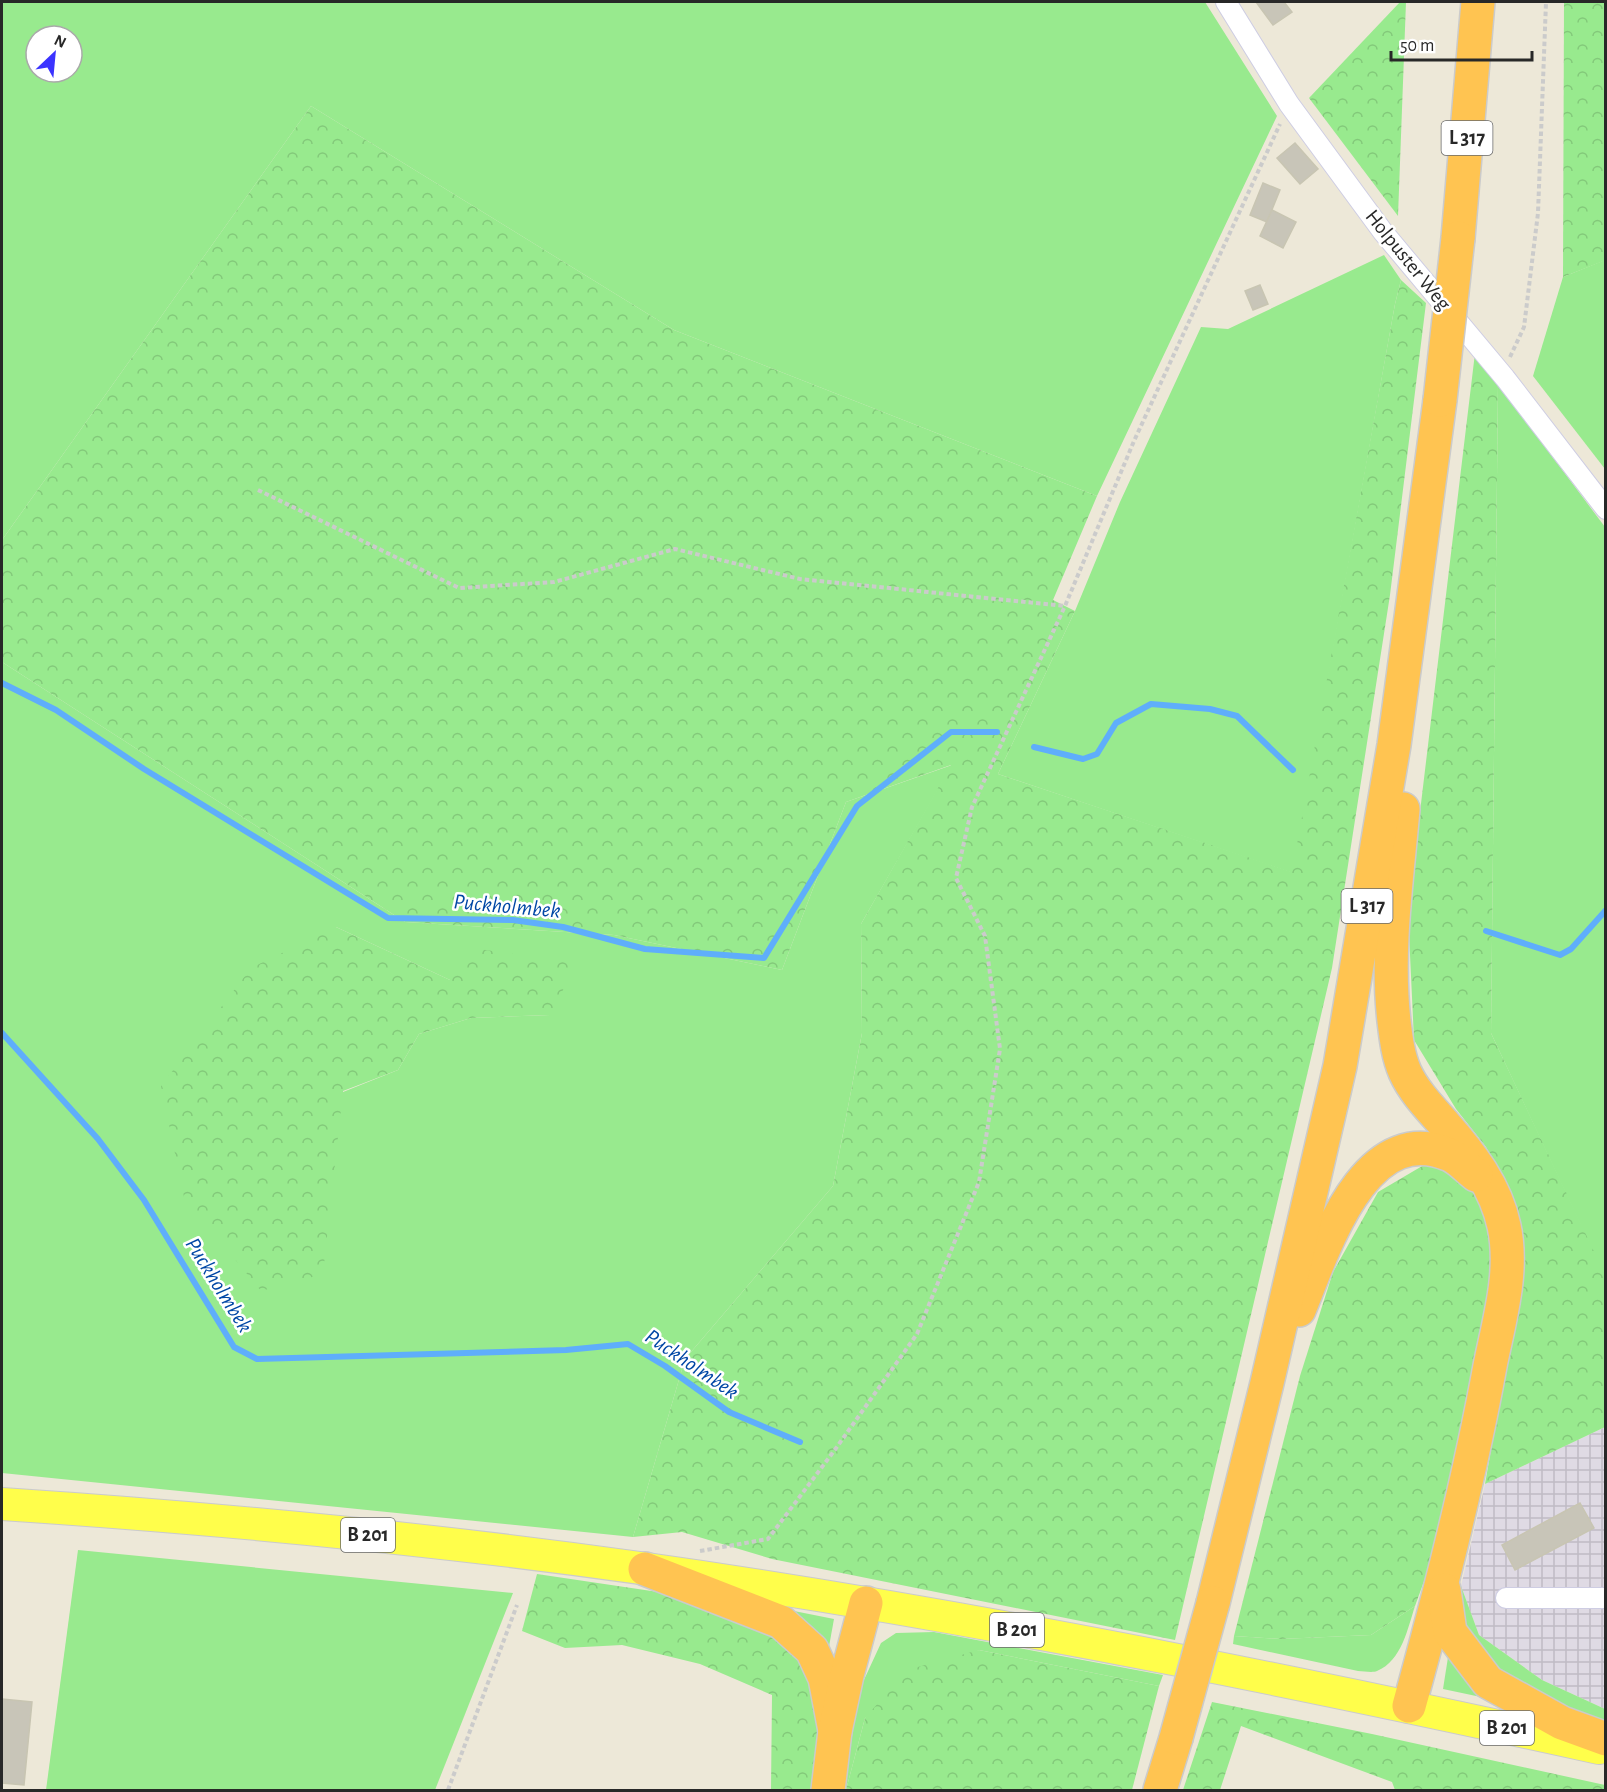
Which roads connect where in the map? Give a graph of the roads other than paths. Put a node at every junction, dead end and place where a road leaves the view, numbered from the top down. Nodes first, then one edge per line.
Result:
1 (1226, 2) edge
2 (1478, 2) edge
3 (1605, 508) edge
4 (1394, 745) junction
5 (1489, 1185) junction
6 (1267, 1383) junction
7 (2, 1504) edge
8 (645, 1569) junction
9 (1443, 1580) junction
10 (1506, 1598) dead end
11 (1605, 1599) edge
12 (866, 1603) junction
13 (1409, 1706) junction
14 (835, 1731) junction
15 (1605, 1739) edge
16 (1605, 1749) edge
17 (828, 1791) edge
18 (1160, 1791) edge

1 - 3 street, Holpuster Weg
2 - 4 highway, L 317, bridge
4 - 5 highway
4 - 6 highway, L 317
5 - 6 highway
5 - 9 highway
6 - 18 highway, bridge
7 - 8 main road, B 201
8 - 12 main road, B 201
8 - 14 highway
9 - 13 highway
9 - 15 highway
10 - 11 street
12 - 13 main road, B 201
12 - 14 highway
13 - 16 main road, B 201
14 - 17 highway

